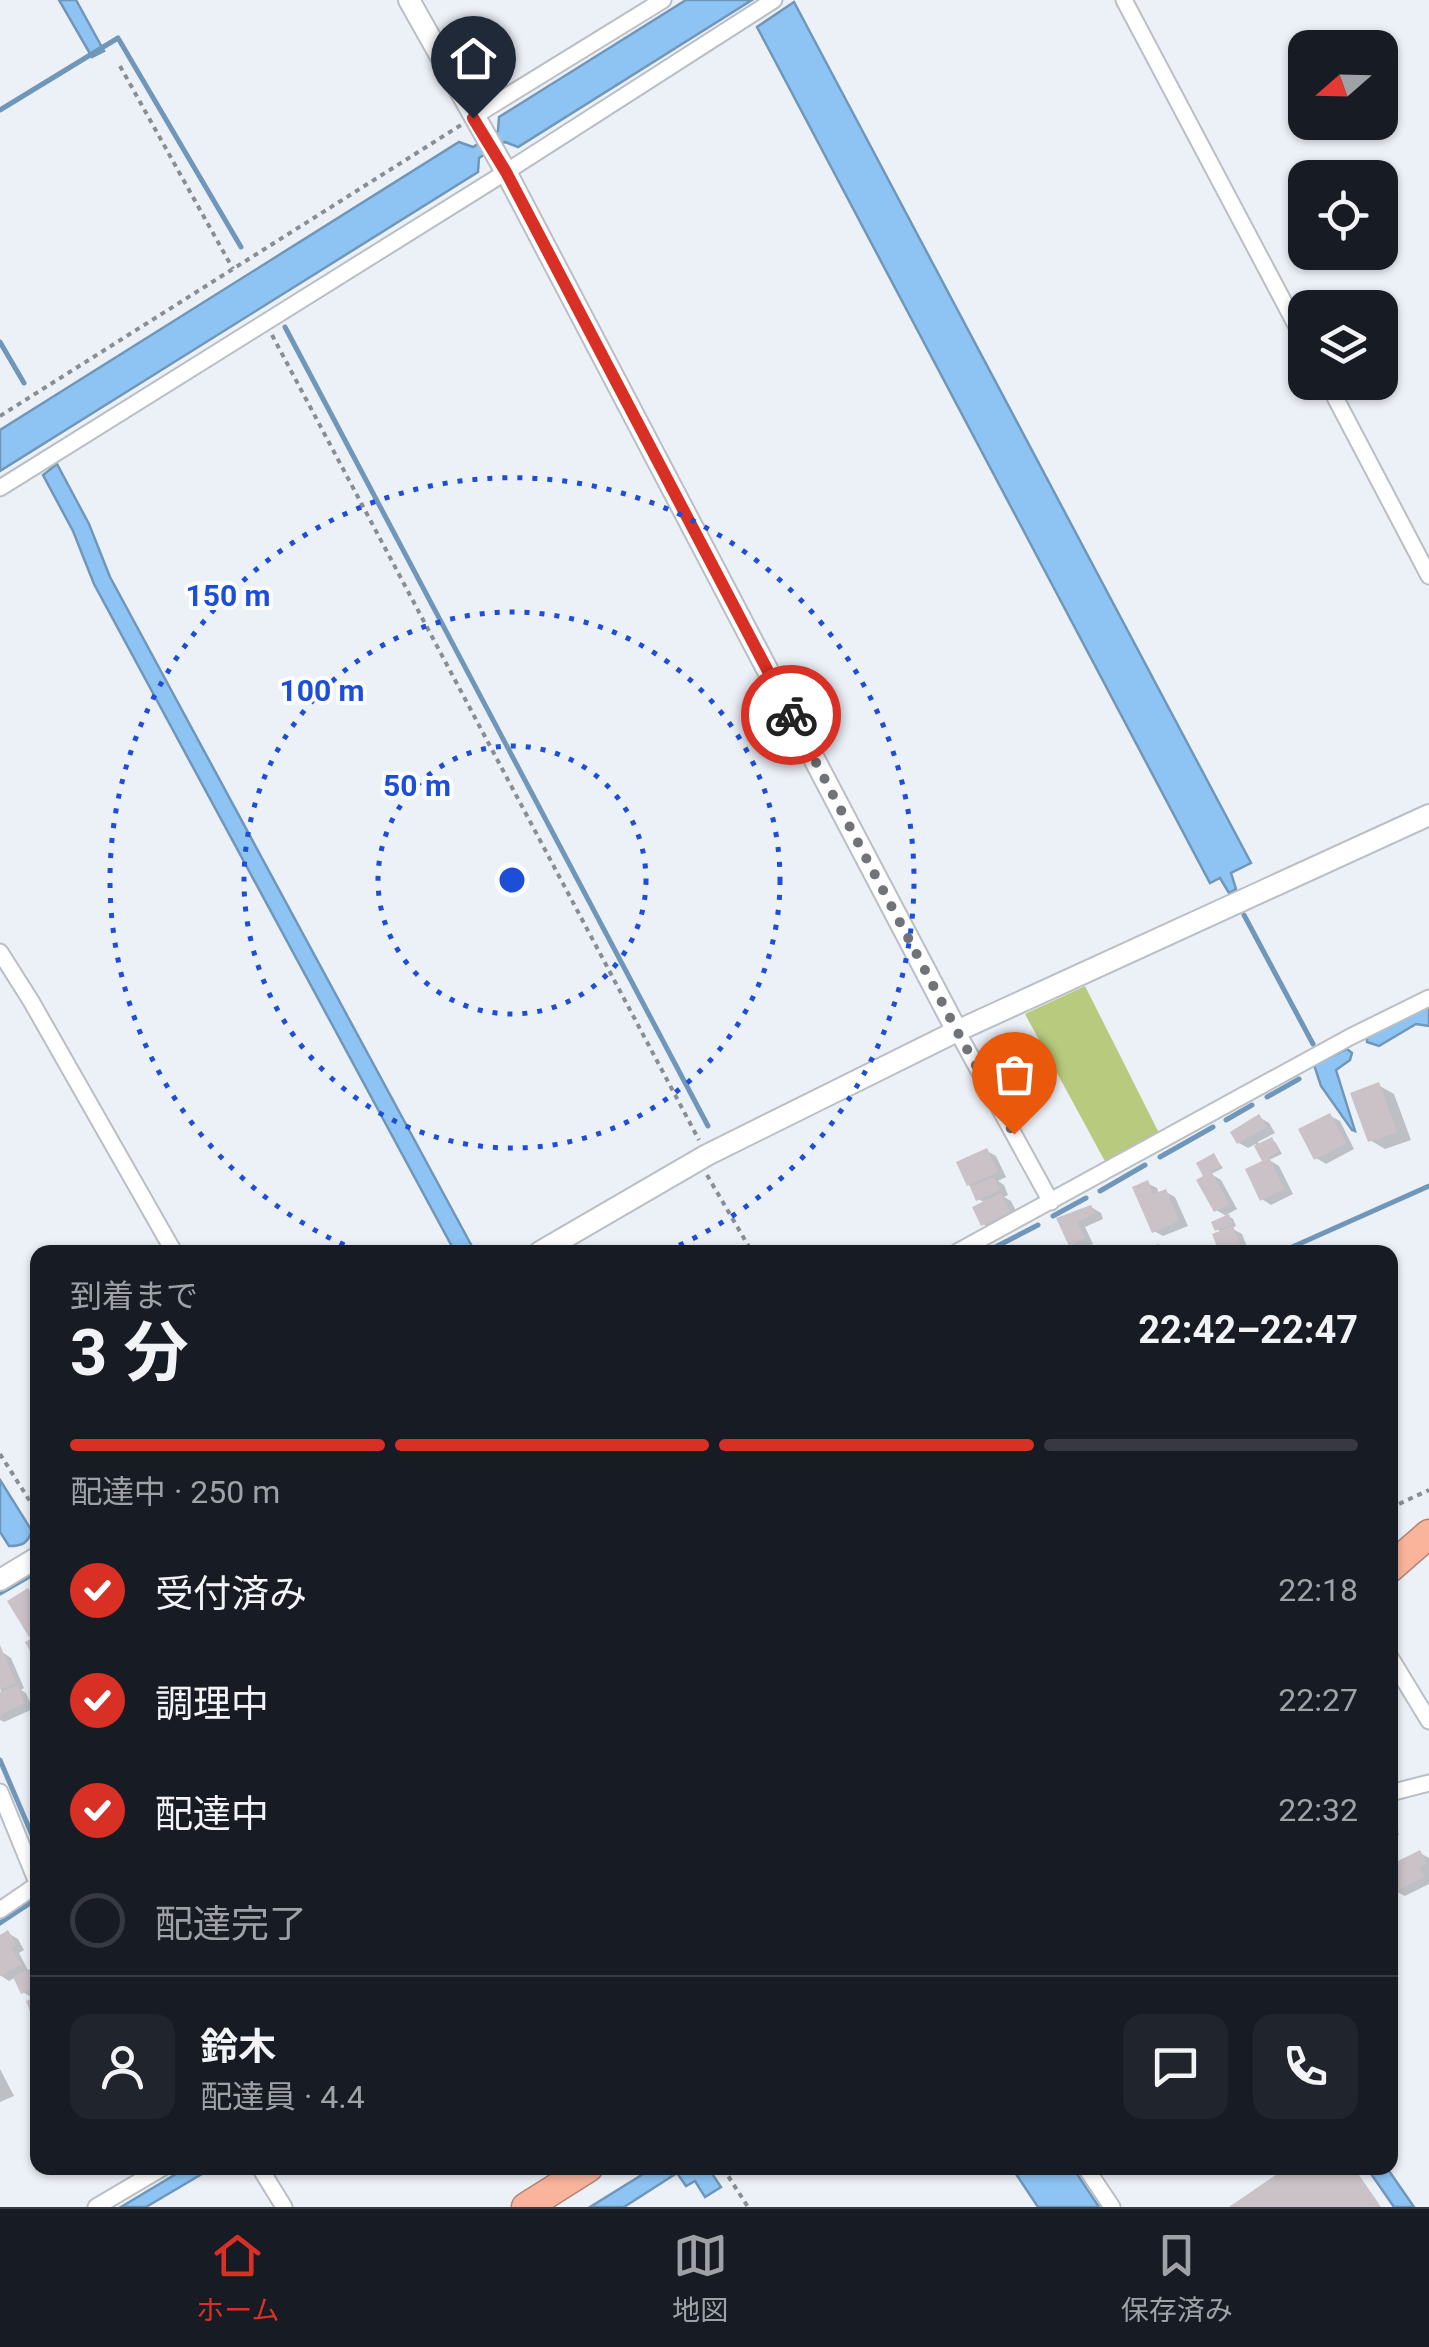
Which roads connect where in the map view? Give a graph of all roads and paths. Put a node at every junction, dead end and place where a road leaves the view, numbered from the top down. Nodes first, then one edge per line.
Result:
1 (409, 0) edge
2 (664, 0) edge
3 (774, 0) edge
4 (1124, 0) edge
5 (120, 66) dead end
6 (473, 118) junction
7 (506, 172) junction
8 (233, 269) junction
9 (1288, 310) edge
10 (265, 322) junction
11 (1336, 400) edge
12 (0, 416) edge
13 (0, 488) edge
14 (1429, 576) edge
15 (1429, 815) edge
16 (0, 952) edge
17 (1429, 998) edge
18 (957, 1031) junction
19 (708, 1155) junction
20 (1052, 1202) junction
21 (170, 1245) edge
22 (552, 1245) edge
23 (748, 1245) edge
24 (969, 1245) edge
25 (0, 1454) edge
26 (1429, 1490) edge
27 (30, 1501) edge
28 (1398, 1504) edge
29 (1429, 1534) edge
30 (1398, 1561) edge
31 (30, 1562) edge
32 (0, 1580) edge
33 (1398, 1670) edge
34 (1429, 1721) edge
35 (1429, 1783) edge
36 (1398, 1791) edge
37 (0, 1792) edge
38 (30, 1867) edge
39 (30, 1890) edge
40 (0, 1910) edge
41 (150, 2175) edge
42 (264, 2175) edge
43 (577, 2175) edge
44 (727, 2175) edge
45 (1091, 2175) edge
46 (96, 2207) edge
47 (284, 2207) edge
48 (526, 2207) edge
49 (748, 2207) edge
50 (1112, 2207) edge

1 - 6 street
2 - 6 street
3 - 7 street
4 - 9 street
5 - 8 path
6 - 7 street
6 - 8 path
7 - 10 street
7 - 18 street
8 - 12 path
10 - 13 street
10 - 19 path
11 - 14 street
15 - 18 street
16 - 21 street
17 - 20 street
18 - 19 street
18 - 20 street
19 - 22 street
19 - 23 path
20 - 24 street
25 - 27 path
26 - 28 path
29 - 30 highway
31 - 32 street
33 - 34 street
35 - 36 street
37 - 38 street
39 - 40 street
41 - 46 street
42 - 47 street
43 - 48 highway
44 - 49 path
45 - 50 street

